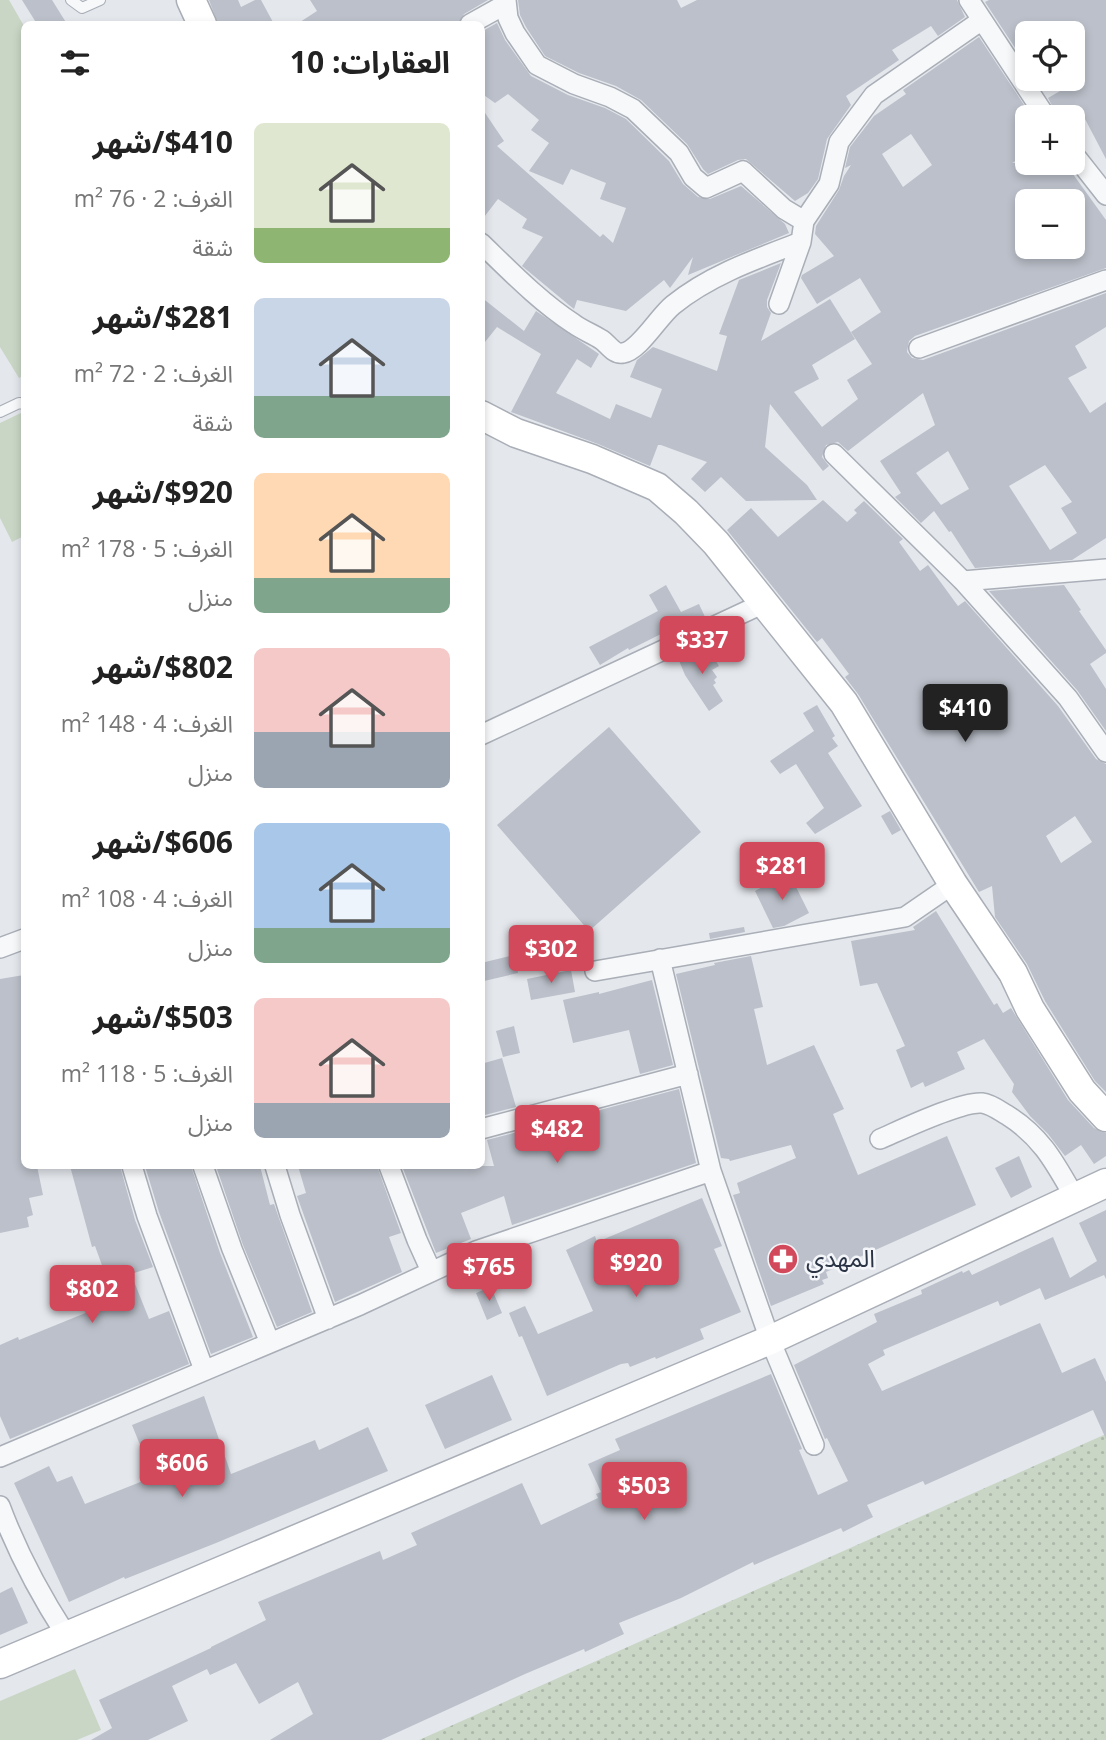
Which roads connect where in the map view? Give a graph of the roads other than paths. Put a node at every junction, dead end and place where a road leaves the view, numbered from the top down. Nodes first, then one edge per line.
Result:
1 (71, 0) edge
2 (100, 0) edge
3 (191, 0) edge
4 (506, 2) edge
5 (975, 6) edge
6 (201, 21) edge
7 (475, 21) edge
8 (1038, 105) edge
9 (1085, 168) edge
10 (1106, 195) edge
11 (804, 221) junction
12 (801, 242) junction
13 (485, 247) edge
14 (1106, 280) edge
15 (779, 304) dead end
16 (919, 348) dead end
17 (21, 403) edge
18 (0, 412) edge
19 (485, 417) edge
20 (834, 454) dead end
21 (1106, 569) edge
22 (963, 581) junction
23 (764, 603) junction
24 (485, 732) edge
25 (1106, 752) edge
26 (953, 884) junction
27 (21, 940) edge
28 (0, 948) edge
29 (660, 958) junction
30 (595, 971) dead end
31 (688, 1074) junction
32 (1106, 1117) edge
33 (485, 1128) edge
34 (880, 1139) dead end
35 (133, 1169) edge
36 (204, 1169) edge
37 (276, 1169) edge
38 (390, 1169) edge
39 (711, 1171) junction
40 (1106, 1183) edge
41 (1075, 1198) junction
42 (431, 1271) junction
43 (328, 1318) junction
44 (770, 1340) junction
45 (270, 1343) junction
46 (204, 1370) junction
47 (814, 1445) dead end
48 (0, 1457) edge
49 (0, 1506) edge
50 (66, 1635) junction
51 (0, 1664) edge

1 - 2 lane
3 - 6 street
4 - 7 street
4 - 11 street
5 - 8 street
5 - 11 street
9 - 10 street
11 - 12 street
12 - 13 street
12 - 15 street
14 - 16 street
17 - 18 lane
19 - 23 street
20 - 22 street
21 - 22 street
22 - 25 street
23 - 24 street
23 - 26 street
26 - 29 street
26 - 32 street
27 - 28 street
29 - 30 street
29 - 31 street
31 - 33 street
31 - 39 street
34 - 41 street
35 - 46 street
36 - 45 street
37 - 43 street
38 - 42 street
39 - 42 street
39 - 44 street
40 - 41 street
41 - 44 street
42 - 43 street
43 - 45 street
44 - 47 street
44 - 50 street
45 - 46 street
46 - 48 street
49 - 50 street
50 - 51 street

